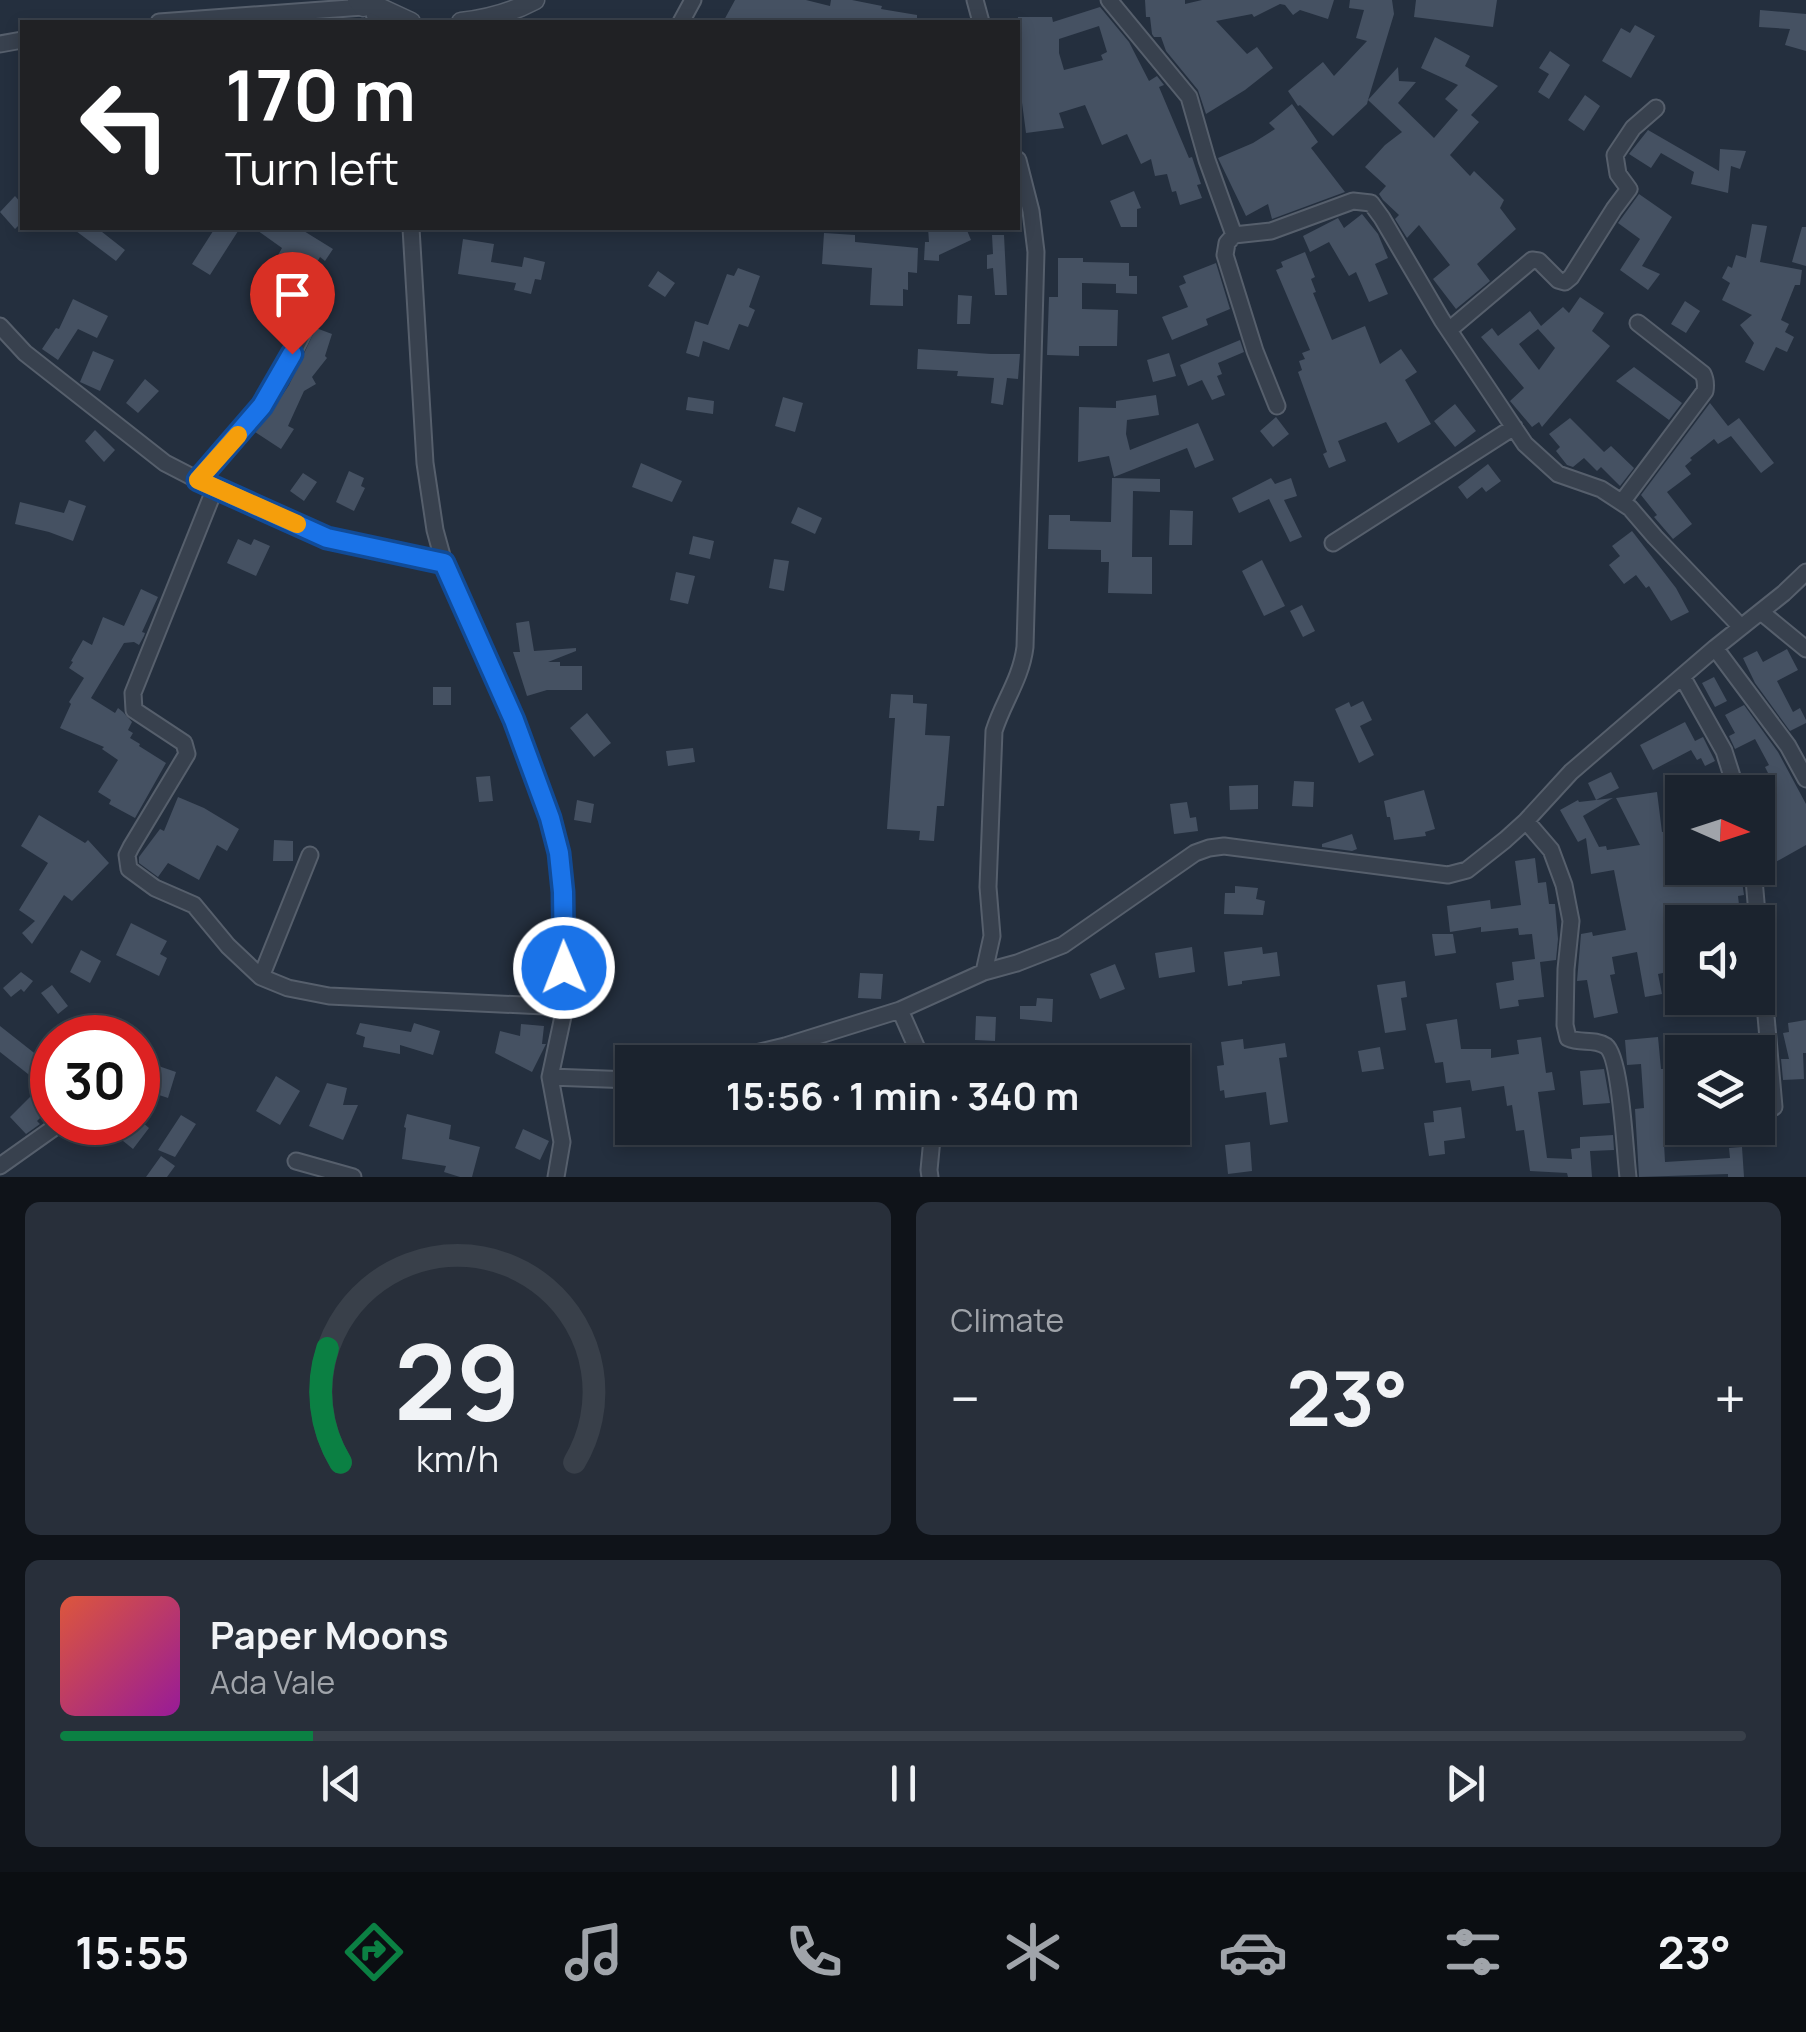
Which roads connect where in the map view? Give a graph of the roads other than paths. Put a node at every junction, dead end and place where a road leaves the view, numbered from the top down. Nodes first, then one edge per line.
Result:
1 (535, 0) edge
2 (1109, 0) edge
3 (364, 3) edge
4 (181, 20) edge
5 (406, 20) edge
6 (478, 20) edge
7 (1656, 108) dead end
8 (1020, 168) edge
9 (411, 230) edge
10 (1234, 235) junction
11 (1638, 322) dead end
12 (0, 326) edge
13 (305, 329) dead end
14 (1449, 330) junction
15 (1278, 406) dead end
16 (1514, 427) junction
17 (198, 480) junction
18 (215, 488) junction
19 (1622, 502) junction
20 (1333, 542) dead end
21 (444, 563) junction
22 (1806, 572) edge
23 (1762, 612) junction
24 (1741, 627) junction
25 (1715, 648) junction
26 (1806, 649) edge
27 (1683, 678) junction
28 (1732, 775) edge
29 (1806, 780) edge
30 (1526, 821) junction
31 (310, 855) dead end
32 (1754, 885) edge
33 (984, 972) junction
34 (261, 977) junction
35 (565, 1007) junction
36 (900, 1010) junction
37 (1768, 1035) edge
38 (787, 1045) edge
39 (915, 1045) edge
40 (550, 1077) junction
41 (615, 1079) edge
42 (30, 1145) edge
43 (932, 1145) edge
44 (296, 1161) dead end
45 (0, 1166) edge
46 (353, 1177) edge
47 (556, 1177) edge
48 (930, 1177) edge
49 (1628, 1177) edge

1 - 6 street
2 - 10 street
3 - 4 street
3 - 5 street
7 - 14 street
8 - 33 street
9 - 21 street
10 - 14 street
10 - 15 street
11 - 19 street
12 - 17 street
13 - 17 street
14 - 16 street
16 - 19 street
16 - 20 street
17 - 18 street
18 - 21 street
18 - 34 street
19 - 24 street
21 - 35 street
22 - 23 street
23 - 24 street
23 - 26 street
24 - 25 street
25 - 27 street
25 - 29 street
27 - 28 street
27 - 30 street
30 - 33 street
30 - 49 street
31 - 34 street
32 - 37 street
33 - 36 street
34 - 35 street
35 - 40 street
36 - 38 street
36 - 39 street
40 - 41 street
40 - 47 street
42 - 45 street
43 - 48 street
44 - 46 street

